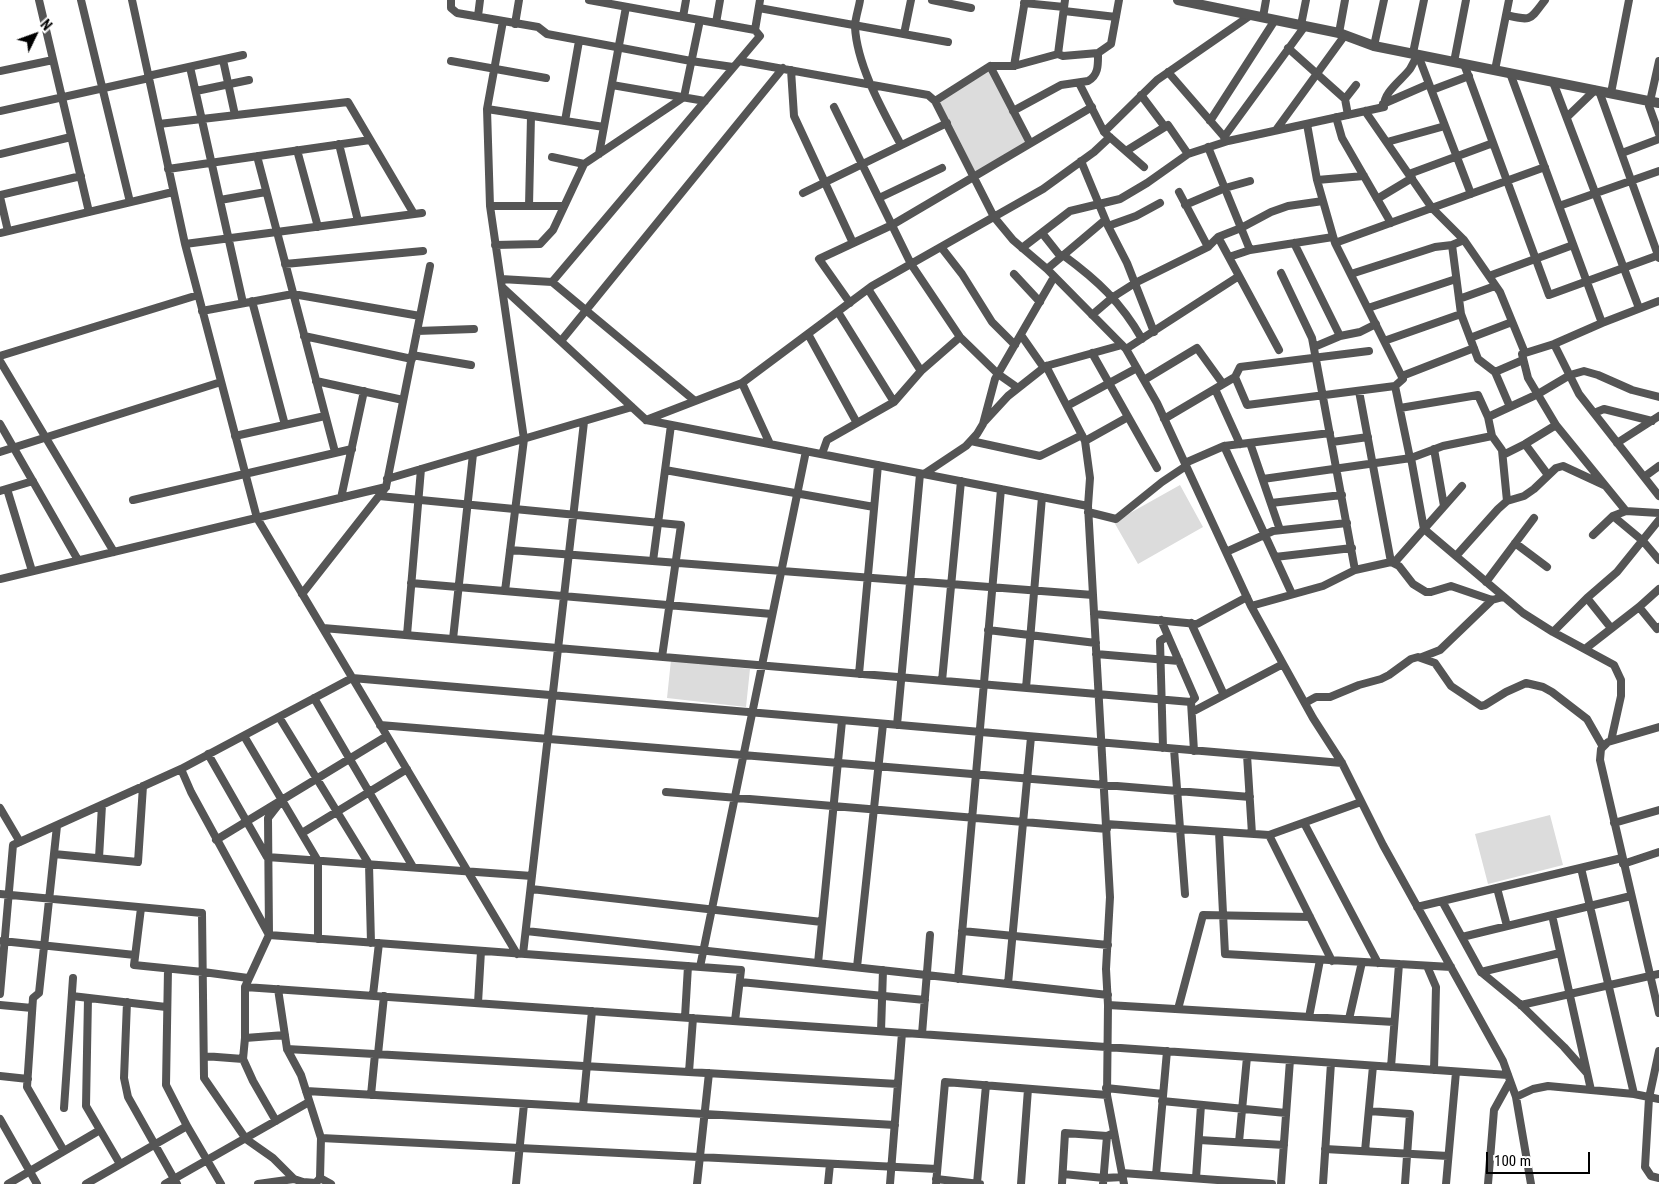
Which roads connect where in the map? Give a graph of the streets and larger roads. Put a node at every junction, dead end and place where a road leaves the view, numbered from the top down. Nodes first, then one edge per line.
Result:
1 (38, 0) edge
2 (81, 0) edge
3 (132, 0) edge
4 (451, 0) edge
5 (480, 0) edge
6 (520, 0) edge
7 (589, 0) edge
8 (686, 0) edge
9 (720, 0) edge
10 (860, 0) edge
11 (911, 0) edge
12 (932, 0) edge
13 (1119, 0) edge
14 (1183, 0) edge
15 (1266, 0) edge
16 (1306, 0) edge
17 (1345, 0) edge
18 (1384, 0) edge
19 (1424, 0) edge
20 (1466, 0) edge
21 (1509, 0) edge
22 (1545, 0) edge
23 (1629, 0) edge
24 (601, 1) edge
25 (1025, 2) edge
26 (759, 4) edge
27 (1223, 4) edge
28 (1064, 6) edge
29 (626, 7) junction
30 (971, 8) dead end
31 (1251, 15) junction
32 (1506, 15) junction
33 (478, 16) junction
34 (683, 17) junction
35 (1116, 17) junction
36 (1263, 17) junction
37 (700, 20) junction
38 (1275, 20) junction
39 (503, 21) junction
40 (716, 23) junction
41 (515, 24) junction
42 (1303, 25) junction
43 (855, 26) junction
44 (755, 30) junction
45 (904, 34) junction
46 (1342, 34) junction
47 (579, 41) junction
48 (948, 42) dead end
49 (1374, 46) junction
50 (619, 47) junction
51 (1288, 48) junction
52 (1098, 53) junction
53 (1058, 54) junction
54 (1415, 54) junction
55 (243, 55) dead end
56 (53, 60) junction
57 (223, 60) junction
58 (739, 60) junction
59 (451, 61) dead end
60 (691, 61) junction
61 (1659, 61) edge
62 (1459, 63) junction
63 (990, 66) junction
64 (1014, 66) junction
65 (190, 67) junction
66 (494, 68) junction
67 (733, 68) junction
68 (787, 69) junction
69 (1496, 70) junction
70 (0, 71) edge
71 (1168, 72) junction
72 (1510, 73) junction
73 (1317, 74) junction
74 (1469, 76) junction
75 (148, 77) junction
76 (546, 78) dead end
77 (249, 80) dead end
78 (1079, 82) junction
79 (1552, 82) junction
80 (228, 84) junction
81 (870, 84) junction
82 (612, 85) junction
83 (1356, 85) dead end
84 (1430, 87) junction
85 (102, 88) junction
86 (196, 91) junction
87 (1597, 91) junction
88 (1611, 93) junction
89 (1141, 95) junction
90 (62, 97) junction
91 (684, 97) junction
92 (1345, 99) junction
93 (705, 101) junction
94 (935, 101) junction
95 (1654, 102) edge
96 (1383, 104) junction
97 (834, 107) dead end
98 (1092, 107) junction
99 (487, 109) junction
100 (0, 111) edge
101 (1013, 111) junction
102 (1365, 111) junction
103 (1348, 115) junction
104 (235, 116) junction
105 (531, 116) junction
106 (1336, 117) junction
107 (1567, 117) junction
108 (202, 119) junction
109 (565, 121) junction
110 (1210, 121) junction
111 (947, 123) junction
112 (159, 124) junction
113 (1307, 124) junction
114 (604, 126) junction
115 (1445, 126) junction
116 (1165, 127) junction
117 (1276, 130) junction
118 (1659, 134) edge
119 (1107, 135) junction
120 (72, 138) junction
121 (1226, 139) junction
122 (1659, 139) edge
123 (370, 140) junction
124 (1387, 142) junction
125 (1030, 143) junction
126 (1494, 143) junction
127 (339, 144) junction
128 (901, 146) junction
129 (1208, 147) junction
130 (297, 150) junction
131 (1126, 151) junction
132 (1622, 153) junction
133 (0, 154) edge
134 (599, 154) junction
135 (1188, 154) junction
136 (257, 156) junction
137 (552, 157) dead end
138 (1457, 157) junction
139 (1081, 161) junction
140 (212, 162) junction
141 (584, 164) junction
142 (862, 164) junction
143 (1144, 167) dead end
144 (1545, 167) junction
145 (942, 168) dead end
146 (168, 169) junction
147 (1659, 171) edge
148 (81, 176) junction
149 (1364, 176) junction
150 (1411, 176) junction
151 (974, 177) junction
152 (1317, 180) junction
153 (1507, 180) junction
154 (1632, 180) junction
155 (1250, 181) dead end
156 (825, 182) junction
157 (1225, 188) junction
158 (173, 192) junction
159 (266, 192) junction
160 (1179, 192) dead end
161 (803, 193) dead end
162 (1596, 193) junction
163 (1471, 194) junction
164 (0, 196) edge
165 (879, 198) junction
166 (1377, 199) junction
167 (220, 200) junction
168 (1323, 201) junction
169 (130, 202) junction
170 (1098, 203) junction
171 (1160, 203) dead end
172 (1186, 204) junction
173 (490, 206) junction
174 (528, 206) junction
175 (564, 206) junction
176 (1559, 206) junction
177 (1432, 208) junction
178 (89, 212) junction
179 (422, 213) dead end
180 (414, 214) junction
181 (994, 217) junction
182 (358, 222) junction
183 (1106, 223) junction
184 (1391, 223) junction
185 (892, 225) junction
186 (318, 227) junction
187 (1241, 228) junction
188 (4, 232) edge
189 (277, 232) junction
190 (1042, 233) junction
191 (1218, 237) junction
192 (228, 238) junction
193 (1334, 240) junction
194 (1464, 240) junction
195 (853, 243) junction
196 (1294, 243) junction
197 (185, 244) junction
198 (495, 245) junction
199 (1452, 245) junction
200 (1573, 245) junction
201 (941, 247) junction
202 (1208, 247) junction
203 (1022, 248) junction
204 (1250, 250) junction
205 (424, 251) dead end
206 (1062, 256) junction
207 (1659, 256) edge
208 (1229, 257) junction
209 (1536, 259) junction
210 (285, 264) junction
211 (911, 264) junction
212 (430, 266) dead end
213 (1624, 268) junction
214 (1046, 269) junction
215 (1281, 273) dead end
216 (1014, 274) dead end
217 (1351, 274) junction
218 (1239, 276) junction
219 (1489, 276) junction
220 (1054, 277) junction
221 (1456, 279) junction
222 (552, 282) junction
223 (1587, 282) junction
224 (501, 283) junction
225 (1135, 283) junction
226 (1495, 286) junction
227 (868, 289) junction
228 (293, 294) junction
229 (198, 295) junction
230 (1113, 297) junction
231 (1459, 299) junction
232 (1659, 300) edge
233 (252, 301) junction
234 (1040, 302) junction
235 (243, 303) junction
236 (850, 303) junction
237 (1368, 308) junction
238 (1640, 308) junction
239 (202, 310) junction
240 (586, 310) junction
241 (838, 312) junction
242 (1460, 314) junction
243 (1092, 315) junction
244 (420, 316) junction
245 (1512, 322) junction
246 (1602, 323) junction
247 (1376, 324) junction
248 (474, 329) dead end
249 (417, 331) junction
250 (1154, 332) junction
251 (808, 334) junction
252 (1021, 335) junction
253 (304, 336) junction
254 (1340, 336) junction
255 (960, 337) junction
256 (1470, 338) junction
257 (1142, 339) junction
258 (560, 341) junction
259 (1384, 341) junction
260 (1554, 344) junction
261 (1015, 345) junction
262 (1124, 347) junction
263 (1314, 347) junction
264 (1474, 348) junction
265 (1279, 350) dead end
266 (1369, 351) dead end
267 (1092, 353) junction
268 (0, 356) edge
269 (412, 357) junction
270 (1316, 357) junction
271 (1524, 357) junction
272 (0, 361) edge
273 (471, 365) dead end
274 (1045, 367) junction
275 (1137, 368) junction
276 (921, 371) junction
277 (1495, 372) junction
278 (998, 374) junction
279 (1570, 375) junction
280 (1402, 376) junction
281 (1235, 378) junction
282 (1144, 380) junction
283 (316, 381) junction
284 (221, 382) junction
285 (742, 383) junction
286 (1109, 384) junction
287 (1223, 384) junction
288 (1395, 386) junction
289 (1018, 388) junction
290 (1215, 389) junction
291 (1359, 390) junction
292 (364, 391) junction
293 (1538, 394) junction
294 (1323, 395) junction
295 (1659, 397) edge
296 (403, 400) junction
297 (695, 401) junction
298 (894, 402) junction
299 (1067, 406) junction
300 (632, 407) junction
301 (1510, 407) junction
302 (1400, 408) junction
303 (1594, 413) junction
304 (325, 416) junction
305 (1128, 417) junction
306 (1488, 417) junction
307 (1164, 418) junction
308 (1656, 419) edge
309 (646, 420) junction
310 (584, 422) junction
311 (857, 423) junction
312 (0, 424) edge
313 (982, 424) junction
314 (286, 425) junction
315 (671, 425) junction
316 (1556, 425) junction
317 (1330, 433) junction
318 (235, 436) junction
319 (1492, 436) junction
320 (46, 437) junction
321 (1368, 437) junction
322 (1083, 438) junction
323 (524, 439) junction
324 (971, 441) junction
325 (1332, 442) junction
326 (1250, 443) junction
327 (1617, 443) junction
328 (770, 444) junction
329 (1240, 444) junction
330 (1525, 444) junction
331 (1224, 446) junction
332 (14, 447) junction
333 (352, 449) junction
334 (1434, 449) junction
335 (806, 451) junction
336 (0, 452) edge
337 (335, 452) junction
338 (472, 454) junction
339 (822, 454) junction
340 (1503, 455) junction
341 (1411, 458) junction
342 (1373, 463) junction
343 (1186, 464) junction
344 (878, 465) junction
345 (1659, 466) edge
346 (1157, 468) dead end
347 (1336, 468) junction
348 (421, 469) junction
349 (665, 470) junction
350 (245, 474) junction
351 (922, 474) junction
352 (1548, 475) junction
353 (1644, 477) junction
354 (1263, 479) junction
355 (33, 481) junction
356 (961, 482) junction
357 (386, 483) junction
358 (1605, 485) junction
359 (1462, 486) dead end
360 (1001, 489) junction
361 (3, 490) edge
362 (797, 494) junction
363 (379, 496) junction
364 (1342, 496) junction
365 (1659, 496) edge
366 (1042, 497) junction
367 (341, 498) junction
368 (133, 500) dead end
369 (418, 500) junction
370 (1507, 501) junction
371 (1271, 503) junction
372 (467, 504) junction
373 (1444, 506) junction
374 (874, 507) junction
375 (515, 509) junction
376 (1088, 509) junction
377 (1626, 512) junction
378 (1659, 512) edge
379 (573, 515) junction
380 (1613, 516) junction
381 (257, 518) junction
382 (1534, 518) dead end
383 (1659, 520) edge
384 (1347, 522) junction
385 (658, 523) junction
386 (1424, 529) junction
387 (1280, 530) junction
388 (1265, 535) junction
389 (1593, 535) dead end
390 (1642, 541) junction
391 (1515, 543) junction
392 (1352, 548) junction
393 (510, 550) junction
394 (114, 552) junction
395 (1226, 552) junction
396 (569, 555) junction
397 (1456, 556) junction
398 (1275, 557) junction
399 (78, 560) junction
400 (1659, 560) edge
401 (653, 561) junction
402 (676, 563) junction
403 (1392, 563) junction
404 (1547, 567) dead end
405 (1355, 570) junction
406 (32, 571) junction
407 (781, 571) junction
408 (1, 577) edge
409 (867, 578) junction
410 (911, 581) junction
411 (1486, 582) junction
412 (411, 583) junction
413 (951, 584) junction
414 (458, 587) junction
415 (992, 587) junction
416 (1659, 589) edge
417 (505, 591) junction
418 (1034, 591) junction
419 (302, 594) junction
420 (1292, 594) junction
421 (1093, 595) junction
422 (564, 596) junction
423 (1247, 597) junction
424 (1503, 597) junction
425 (1587, 598) junction
426 (1492, 600) junction
427 (670, 605) junction
428 (1251, 606) junction
429 (1639, 607) junction
430 (772, 614) junction
431 (1094, 614) junction
432 (1161, 620) junction
433 (1192, 623) junction
434 (1659, 627) edge
435 (322, 628) junction
436 (1611, 628) junction
437 (988, 630) junction
438 (1553, 632) junction
439 (407, 635) junction
440 (1031, 635) junction
441 (1168, 636) junction
442 (453, 639) junction
443 (1096, 643) junction
444 (558, 648) junction
445 (1585, 648) junction
446 (1096, 654) junction
447 (662, 657) junction
448 (1422, 657) junction
449 (1160, 659) junction
450 (1179, 661) junction
451 (1284, 664) junction
452 (761, 665) junction
453 (859, 674) junction
454 (902, 677) junction
455 (352, 678) junction
456 (942, 681) junction
457 (984, 684) junction
458 (1026, 688) junction
459 (1099, 694) junction
460 (1224, 695) junction
461 (553, 696) junction
462 (314, 698) junction
463 (1162, 699) junction
464 (1191, 702) junction
465 (1305, 703) junction
466 (1192, 712) junction
467 (752, 713) junction
468 (279, 717) junction
469 (842, 721) junction
470 (883, 724) junction
471 (380, 725) junction
472 (897, 726) junction
473 (1659, 727) edge
474 (980, 732) junction
475 (244, 736) junction
476 (387, 736) junction
477 (1031, 737) junction
478 (548, 739) junction
479 (1611, 741) junction
480 (1102, 743) junction
481 (1603, 747) junction
482 (1163, 748) junction
483 (1174, 749) junction
484 (1194, 751) junction
485 (208, 754) junction
486 (743, 755) junction
487 (1247, 755) junction
488 (350, 759) junction
489 (838, 763) junction
490 (1342, 763) junction
491 (878, 766) junction
492 (181, 769) junction
493 (407, 769) junction
494 (976, 775) junction
495 (317, 779) junction
496 (1027, 779) junction
497 (1104, 785) junction
498 (143, 786) junction
499 (1178, 791) junction
500 (369, 792) junction
501 (666, 792) dead end
502 (1250, 797) junction
503 (734, 798) junction
504 (282, 800) junction
505 (1361, 802) junction
506 (102, 805) junction
507 (833, 806) junction
508 (0, 808) edge
509 (874, 810) junction
510 (1659, 810) edge
511 (337, 812) junction
512 (972, 818) junction
513 (247, 821) junction
514 (1023, 822) junction
515 (1304, 822) junction
516 (1614, 823) junction
517 (57, 826) junction
518 (1106, 827) junction
519 (1180, 829) junction
520 (1219, 832) junction
521 (302, 834) junction
522 (1252, 834) junction
523 (1269, 835) junction
524 (216, 840) junction
525 (20, 842) junction
526 (1659, 852) edge
527 (54, 854) junction
528 (267, 857) junction
529 (99, 858) junction
530 (318, 861) junction
531 (1623, 861) junction
532 (369, 864) junction
533 (413, 867) junction
534 (1581, 868) junction
535 (468, 871) junction
536 (532, 876) junction
537 (1498, 888) junction
538 (531, 889) junction
539 (0, 894) edge
540 (1185, 894) dead end
541 (9, 895) junction
542 (1631, 896) junction
543 (49, 899) junction
544 (1442, 901) junction
545 (1590, 906) junction
546 (141, 908) junction
547 (1417, 908) junction
548 (711, 910) junction
549 (1552, 915) junction
550 (1223, 916) junction
551 (1310, 917) junction
552 (822, 922) junction
553 (1507, 926) junction
554 (526, 931) junction
555 (962, 932) junction
556 (269, 935) junction
557 (930, 935) dead end
558 (1013, 936) junction
559 (1462, 937) junction
560 (318, 939) junction
561 (2, 941) edge
562 (375, 943) junction
563 (1108, 945) junction
564 (44, 946) junction
565 (703, 950) junction
566 (481, 951) junction
567 (1560, 953) junction
568 (520, 954) junction
569 (135, 955) junction
570 (1320, 960) junction
571 (1332, 961) junction
572 (1362, 962) junction
573 (818, 963) junction
574 (1378, 963) junction
575 (1398, 964) junction
576 (688, 966) junction
577 (1427, 966) junction
578 (700, 967) junction
579 (857, 967) junction
580 (1451, 967) junction
581 (168, 968) junction
582 (883, 970) junction
583 (203, 972) junction
584 (1481, 972) junction
585 (1659, 974) edge
586 (927, 975) junction
587 (1650, 976) junction
588 (73, 978) dead end
589 (248, 978) junction
590 (958, 979) junction
591 (740, 982) junction
592 (1008, 984) junction
593 (1609, 986) junction
594 (245, 987) junction
595 (278, 989) junction
596 (0, 994) edge
597 (1570, 994) junction
598 (373, 995) junction
599 (1108, 995) junction
600 (72, 996) junction
601 (384, 996) junction
602 (882, 996) junction
603 (88, 998) junction
604 (925, 1000) junction
605 (127, 1002) junction
606 (478, 1003) junction
607 (0, 1005) edge
608 (1108, 1005) junction
609 (1521, 1005) junction
610 (166, 1007) junction
611 (32, 1008) junction
612 (1178, 1009) junction
613 (592, 1011) junction
614 (1659, 1013) edge
615 (1308, 1017) junction
616 (689, 1018) junction
617 (1349, 1019) junction
618 (735, 1021) junction
619 (1394, 1022) junction
620 (881, 1031) junction
621 (902, 1032) junction
622 (922, 1034) junction
623 (285, 1035) junction
624 (245, 1038) junction
625 (1107, 1047) junction
626 (288, 1049) junction
627 (1166, 1051) junction
628 (376, 1054) junction
629 (1659, 1055) edge
630 (204, 1056) junction
631 (1247, 1057) junction
632 (243, 1059) junction
633 (1290, 1060) junction
634 (1330, 1063) junction
635 (586, 1066) junction
636 (1373, 1066) junction
637 (1391, 1067) junction
638 (1434, 1070) junction
639 (689, 1072) junction
640 (1456, 1072) junction
641 (709, 1073) junction
642 (1587, 1073) junction
643 (0, 1076) edge
644 (1509, 1078) junction
645 (28, 1079) junction
646 (898, 1084) junction
647 (986, 1085) junction
648 (1028, 1088) junction
649 (1591, 1090) junction
650 (306, 1091) junction
651 (1106, 1091) junction
652 (1634, 1094) junction
653 (371, 1095) junction
654 (1516, 1097) junction
655 (1162, 1098) junction
656 (1648, 1098) junction
657 (1659, 1099) edge
658 (309, 1102) junction
659 (524, 1104) junction
660 (1201, 1105) junction
661 (582, 1107) junction
662 (64, 1108) dead end
663 (1242, 1109) junction
664 (1369, 1111) junction
665 (1286, 1113) junction
666 (706, 1114) junction
667 (0, 1119) edge
668 (276, 1121) junction
669 (894, 1125) junction
670 (187, 1126) junction
671 (100, 1130) junction
672 (1110, 1134) junction
673 (321, 1138) junction
674 (246, 1139) junction
675 (1199, 1140) junction
676 (1239, 1142) junction
677 (154, 1144) junction
678 (1284, 1145) junction
679 (519, 1148) junction
680 (1325, 1149) junction
681 (64, 1151) junction
682 (1366, 1151) junction
683 (1408, 1154) junction
684 (1448, 1156) junction
685 (701, 1157) junction
686 (207, 1160) junction
687 (120, 1164) junction
688 (830, 1164) junction
689 (891, 1167) junction
690 (937, 1169) junction
691 (30, 1171) junction
692 (1062, 1174) junction
693 (1156, 1175) junction
694 (1123, 1178) edge
695 (1196, 1178) junction
696 (1659, 1178) edge
697 (294, 1179) junction
698 (936, 1181) edge
699 (1104, 1181) edge
700 (175, 1182) edge
701 (317, 1182) edge
702 (303, 1183) edge
703 (977, 1183) edge
704 (1239, 1183) edge
705 (8, 1184) edge
706 (38, 1184) edge
707 (86, 1184) edge
708 (165, 1184) edge
709 (221, 1184) edge
710 (258, 1184) edge
711 (331, 1184) edge
712 (516, 1184) edge
713 (697, 1184) edge
714 (828, 1184) edge
715 (890, 1184) edge
716 (982, 1184) edge
717 (1021, 1184) edge
718 (1062, 1184) edge
719 (1272, 1184) edge
720 (1281, 1184) edge
721 (1323, 1184) edge
722 (1405, 1184) edge
723 (1446, 1184) edge
724 (1488, 1184) edge
725 (1530, 1184) edge

1 - 56 street
2 - 85 street
3 - 75 street
4 - 33 street
5 - 33 street
6 - 41 street
7 - 24 street
8 - 34 street
9 - 40 street
10 - 43 street
11 - 45 street
12 - 30 street
13 - 35 street
14 - 27 street
15 - 36 street
16 - 42 street
17 - 46 street
18 - 49 street
19 - 54 street
20 - 62 street
21 - 32 street
22 - 32 street
23 - 88 street
24 - 29 street
25 - 28 street
25 - 64 street
26 - 43 street
26 - 44 street
27 - 31 street
28 - 35 street
28 - 53 street
29 - 34 street
29 - 50 street
31 - 36 street
31 - 71 street
32 - 69 street
33 - 39 street
34 - 37 street
35 - 52 street
36 - 38 street
37 - 40 street
37 - 60 street
38 - 42 street
38 - 110 street
39 - 41 street
39 - 66 street
40 - 44 street
41 - 47 street
42 - 46 street
42 - 51 street
43 - 45 street
43 - 81 street
44 - 58 street
45 - 48 street
46 - 49 street
46 - 73 street
47 - 50 street
47 - 109 street
49 - 54 street
50 - 60 street
50 - 82 street
51 - 73 street
51 - 121 street
52 - 53 street
52 - 78 street
53 - 64 street
54 - 62 street
54 - 84 street
54 - 96 street
55 - 57 street
56 - 70 street
56 - 90 street
57 - 65 street
57 - 80 street
58 - 67 street
58 - 68 street
59 - 66 street
60 - 67 street
60 - 91 street
61 - 95 street
62 - 69 street
62 - 74 street
63 - 64 street
63 - 94 street
63 - 101 street
65 - 75 street
65 - 86 street
66 - 76 street
66 - 99 street
67 - 93 street
68 - 81 street
68 - 156 street
68 - 240 street
69 - 72 street
71 - 89 street
71 - 110 street
72 - 79 street
72 - 144 street
73 - 92 street
73 - 117 street
74 - 84 street
74 - 126 street
75 - 85 street
75 - 112 street
77 - 80 street
78 - 98 street
78 - 101 street
79 - 87 street
79 - 107 street
80 - 86 street
80 - 104 street
81 - 94 street
81 - 128 street
82 - 91 street
82 - 114 street
83 - 92 street
84 - 96 street
84 - 115 street
85 - 90 street
85 - 169 street
86 - 108 street
87 - 88 street
87 - 107 street
87 - 132 street
88 - 95 street
89 - 116 street
89 - 119 street
90 - 100 street
90 - 120 street
91 - 93 street
91 - 134 street
92 - 103 street
93 - 222 street
94 - 111 street
95 - 118 street
96 - 102 street
97 - 142 street
98 - 119 street
98 - 125 street
99 - 105 street
99 - 173 street
101 - 125 street
102 - 103 street
102 - 124 street
103 - 106 street
104 - 108 street
104 - 123 street
105 - 109 street
105 - 174 street
106 - 113 street
106 - 149 street
107 - 162 street
108 - 112 street
108 - 140 street
109 - 114 street
110 - 121 street
111 - 128 street
111 - 151 street
112 - 146 street
113 - 117 street
113 - 152 street
114 - 134 street
115 - 124 street
115 - 138 street
116 - 131 street
116 - 135 street
117 - 121 street
119 - 131 street
119 - 139 street
120 - 133 street
120 - 148 street
121 - 129 street
122 - 132 street
123 - 127 street
123 - 180 street
124 - 150 street
125 - 151 street
126 - 138 street
126 - 153 street
127 - 130 street
127 - 182 street
128 - 142 street
129 - 135 street
129 - 157 street
130 - 136 street
130 - 186 street
131 - 143 street
132 - 154 street
134 - 141 street
135 - 170 street
136 - 140 street
136 - 159 street
137 - 141 street
138 - 150 street
138 - 163 street
139 - 170 street
139 - 181 street
140 - 146 street
140 - 167 street
141 - 175 street
142 - 156 street
142 - 165 street
144 - 153 street
144 - 176 street
145 - 165 street
146 - 158 street
147 - 154 street
148 - 164 street
148 - 178 street
149 - 152 street
149 - 166 street
150 - 166 street
150 - 177 street
151 - 181 street
151 - 185 street
152 - 168 street
153 - 163 street
153 - 209 street
154 - 162 street
154 - 207 street
155 - 157 street
156 - 161 street
156 - 195 street
157 - 172 street
157 - 187 street
158 - 169 street
158 - 197 street
159 - 167 street
159 - 189 street
160 - 172 street
162 - 176 street
162 - 213 street
163 - 177 street
164 - 188 street
165 - 185 street
166 - 184 street
167 - 192 street
168 - 187 street
168 - 193 street
169 - 178 street
170 - 183 street
170 - 190 street
171 - 183 street
172 - 202 street
173 - 174 street
173 - 198 street
174 - 175 street
175 - 198 street
176 - 200 street
177 - 184 street
177 - 194 street
178 - 188 street
179 - 180 street
180 - 182 street
181 - 201 street
181 - 203 street
182 - 186 street
183 - 206 street
183 - 225 street
184 - 193 street
185 - 195 street
185 - 211 street
186 - 189 street
187 - 191 street
187 - 204 street
189 - 192 street
189 - 210 street
190 - 203 street
190 - 206 street
191 - 202 street
191 - 208 street
192 - 197 street
192 - 235 street
193 - 196 street
193 - 217 street
194 - 199 street
194 - 219 street
195 - 236 street
196 - 204 street
196 - 254 street
197 - 229 street
198 - 224 street
199 - 217 street
199 - 221 street
200 - 209 street
200 - 223 street
201 - 211 street
201 - 261 street
202 - 225 street
203 - 214 street
204 - 208 street
205 - 210 street
206 - 214 street
206 - 230 street
207 - 213 street
208 - 218 street
209 - 219 street
209 - 223 street
210 - 228 street
211 - 227 street
211 - 255 street
212 - 244 street
213 - 223 street
213 - 238 street
214 - 220 street
215 - 263 street
216 - 234 street
217 - 237 street
218 - 250 street
218 - 265 street
219 - 226 street
220 - 234 street
220 - 243 street
221 - 231 street
221 - 237 street
222 - 224 street
222 - 240 street
223 - 246 street
224 - 258 street
224 - 323 street
225 - 230 street
225 - 250 street
226 - 231 street
226 - 245 street
227 - 236 street
227 - 276 street
228 - 233 street
228 - 244 street
228 - 253 street
229 - 239 street
229 - 268 street
230 - 243 street
230 - 257 street
231 - 242 street
232 - 238 street
233 - 235 street
233 - 314 street
234 - 252 street
235 - 239 street
236 - 241 street
237 - 247 street
238 - 246 street
239 - 284 street
240 - 258 street
240 - 297 street
241 - 251 street
241 - 298 street
242 - 256 street
242 - 259 street
243 - 262 street
244 - 249 street
245 - 256 street
245 - 271 street
246 - 260 street
247 - 254 street
247 - 259 street
248 - 249 street
249 - 269 street
250 - 257 street
251 - 285 street
251 - 311 street
252 - 261 street
252 - 274 street
253 - 269 street
253 - 283 street
254 - 263 street
255 - 276 street
255 - 278 street
256 - 264 street
257 - 262 street
258 - 300 street
259 - 280 street
260 - 271 street
260 - 279 street
261 - 278 street
262 - 267 street
262 - 275 street
263 - 270 street
264 - 277 street
264 - 280 street
266 - 270 street
267 - 274 street
267 - 286 street
269 - 273 street
269 - 296 street
270 - 281 street
270 - 294 street
271 - 277 street
271 - 293 street
272 - 320 street
274 - 289 street
274 - 299 street
275 - 282 street
275 - 286 street
276 - 298 street
277 - 301 street
278 - 289 street
278 - 313 street
279 - 293 street
279 - 295 street
279 - 303 street
280 - 288 street
281 - 287 street
281 - 294 street
282 - 287 street
282 - 307 street
283 - 292 street
283 - 304 street
284 - 318 street
284 - 320 street
285 - 297 street
285 - 328 street
286 - 299 street
286 - 305 street
287 - 290 street
288 - 291 street
288 - 302 street
289 - 313 street
290 - 307 street
290 - 329 street
291 - 294 street
291 - 321 street
292 - 296 street
292 - 333 street
293 - 301 street
293 - 316 street
294 - 317 street
296 - 357 street
297 - 309 street
298 - 311 street
299 - 322 street
300 - 309 street
300 - 310 street
301 - 306 street
302 - 306 street
302 - 341 street
303 - 308 street
303 - 327 street
304 - 314 street
304 - 337 street
305 - 322 street
305 - 346 street
306 - 319 street
307 - 343 street
308 - 327 street
309 - 315 street
310 - 323 street
310 - 379 street
311 - 339 street
312 - 332 street
313 - 324 street
314 - 318 street
315 - 328 street
315 - 349 street
316 - 330 street
316 - 358 street
317 - 325 street
317 - 326 street
318 - 350 street
319 - 334 street
319 - 340 street
320 - 332 street
320 - 394 street
321 - 325 street
321 - 342 street
322 - 324 street
322 - 376 street
323 - 338 street
323 - 375 street
324 - 351 street
325 - 347 street
326 - 329 street
326 - 354 street
327 - 353 street
328 - 335 street
329 - 331 street
330 - 340 street
330 - 352 street
331 - 343 street
331 - 388 street
332 - 336 street
332 - 355 street
333 - 337 street
333 - 367 street
334 - 341 street
334 - 373 street
335 - 339 street
335 - 362 street
337 - 350 street
338 - 348 street
338 - 372 street
339 - 344 street
340 - 370 street
341 - 342 street
341 - 386 street
342 - 347 street
342 - 403 street
343 - 376 street
343 - 395 street
344 - 351 street
344 - 374 street
345 - 353 street
347 - 354 street
347 - 364 street
348 - 357 street
348 - 369 street
349 - 362 street
349 - 385 street
350 - 368 street
350 - 381 street
351 - 356 street
351 - 410 street
352 - 358 street
352 - 370 street
353 - 365 street
354 - 371 street
355 - 361 street
355 - 399 street
356 - 360 street
356 - 413 street
357 - 363 street
357 - 367 street
358 - 377 street
359 - 373 street
360 - 366 street
360 - 415 street
361 - 406 street
362 - 374 street
362 - 407 street
363 - 369 street
363 - 419 street
364 - 371 street
364 - 384 street
366 - 376 street
366 - 418 street
367 - 381 street
369 - 372 street
369 - 412 street
370 - 397 street
371 - 387 street
372 - 375 street
372 - 414 street
373 - 386 street
374 - 409 street
375 - 379 street
375 - 393 street
376 - 421 street
377 - 378 street
377 - 380 street
379 - 385 street
379 - 396 street
380 - 389 street
380 - 390 street
381 - 394 street
381 - 419 street
382 - 391 street
383 - 390 street
384 - 387 street
384 - 392 street
385 - 401 street
385 - 402 street
386 - 397 street
386 - 403 street
387 - 388 street
388 - 395 street
388 - 398 street
390 - 400 street
390 - 425 street
391 - 404 street
391 - 411 street
392 - 398 street
392 - 405 street
393 - 396 street
393 - 417 street
394 - 399 street
395 - 423 street
396 - 401 street
396 - 422 street
397 - 411 street
398 - 420 street
399 - 406 street
401 - 402 street
402 - 407 street
402 - 427 street
403 - 405 street
403 - 426 street
405 - 420 street
406 - 408 street
407 - 409 street
407 - 430 street
409 - 410 street
409 - 453 street
410 - 413 street
410 - 454 street
411 - 424 street
412 - 414 street
412 - 439 street
413 - 415 street
413 - 456 street
414 - 417 street
414 - 442 street
415 - 418 street
415 - 437 street
416 - 429 street
417 - 422 street
418 - 421 street
418 - 440 street
419 - 435 street
420 - 428 street
421 - 431 street
422 - 427 street
422 - 444 street
423 - 428 street
423 - 433 street
424 - 426 street
424 - 438 street
425 - 436 street
425 - 438 street
426 - 448 street
427 - 430 street
427 - 447 street
428 - 451 street
429 - 434 street
429 - 436 street
430 - 452 street
431 - 432 street
431 - 443 street
432 - 433 street
432 - 441 street
433 - 460 street
435 - 439 street
435 - 455 street
436 - 445 street
437 - 440 street
437 - 457 street
438 - 445 street
439 - 442 street
440 - 443 street
440 - 458 street
441 - 449 street
441 - 450 street
442 - 444 street
443 - 446 street
444 - 447 street
444 - 461 street
445 - 479 street
446 - 449 street
446 - 459 street
447 - 452 street
448 - 465 street
448 - 481 street
449 - 450 street
449 - 463 street
450 - 464 street
451 - 460 street
451 - 465 street
452 - 453 street
452 - 467 street
453 - 454 street
454 - 456 street
454 - 472 street
455 - 461 street
455 - 462 street
455 - 471 street
456 - 457 street
457 - 458 street
457 - 474 street
458 - 459 street
459 - 463 street
459 - 480 street
460 - 466 street
461 - 467 street
461 - 478 street
462 - 468 street
462 - 488 street
463 - 464 street
463 - 482 street
464 - 466 street
465 - 490 street
466 - 484 street
467 - 469 street
467 - 486 street
468 - 475 street
468 - 495 street
469 - 470 street
469 - 489 street
470 - 472 street
470 - 491 street
471 - 476 street
471 - 478 street
472 - 474 street
473 - 479 street
474 - 477 street
474 - 494 street
475 - 485 street
475 - 504 street
476 - 488 street
476 - 493 street
477 - 480 street
477 - 496 street
478 - 486 street
478 - 536 street
479 - 481 street
480 - 482 street
480 - 497 street
481 - 516 street
482 - 483 street
483 - 484 street
483 - 499 street
484 - 487 street
485 - 492 street
485 - 513 street
486 - 489 street
486 - 503 street
487 - 490 street
487 - 502 street
488 - 495 street
488 - 500 street
489 - 491 street
489 - 507 street
490 - 505 street
491 - 494 street
491 - 509 street
492 - 498 street
492 - 524 street
493 - 500 street
493 - 535 street
494 - 496 street
494 - 512 street
495 - 504 street
495 - 511 street
496 - 497 street
496 - 514 street
497 - 499 street
497 - 518 street
498 - 506 street
498 - 529 street
499 - 502 street
499 - 519 street
500 - 511 street
500 - 533 street
501 - 503 street
502 - 522 street
503 - 507 street
503 - 548 street
504 - 513 street
504 - 521 street
504 - 528 street
505 - 515 street
505 - 547 street
506 - 517 street
506 - 529 street
507 - 509 street
507 - 552 street
508 - 525 street
509 - 512 street
509 - 579 street
510 - 516 street
511 - 521 street
511 - 532 street
512 - 514 street
512 - 555 street
513 - 524 street
513 - 528 street
514 - 518 street
514 - 558 street
515 - 523 street
515 - 574 street
516 - 531 street
517 - 525 street
517 - 527 street
518 - 519 street
518 - 563 street
519 - 520 street
519 - 540 street
520 - 522 street
520 - 550 street
521 - 530 street
522 - 523 street
523 - 551 street
524 - 556 street
525 - 541 street
526 - 531 street
527 - 529 street
527 - 543 street
528 - 530 street
528 - 556 street
530 - 532 street
530 - 560 street
531 - 534 street
531 - 542 street
532 - 533 street
532 - 562 street
533 - 535 street
534 - 537 street
534 - 545 street
535 - 536 street
535 - 568 street
536 - 538 street
537 - 544 street
537 - 553 street
538 - 548 street
538 - 554 street
539 - 541 street
541 - 543 street
541 - 561 street
542 - 545 street
542 - 587 street
543 - 546 street
543 - 564 street
544 - 547 street
544 - 559 street
545 - 549 street
545 - 593 street
546 - 569 street
546 - 583 street
547 - 580 street
548 - 552 street
548 - 565 street
549 - 553 street
549 - 567 street
550 - 551 street
550 - 570 street
550 - 612 street
551 - 571 street
552 - 573 street
553 - 559 street
554 - 565 street
554 - 568 street
555 - 558 street
555 - 590 street
556 - 560 street
556 - 589 street
557 - 586 street
558 - 563 street
558 - 592 street
559 - 584 street
560 - 562 street
561 - 564 street
561 - 596 street
562 - 566 street
562 - 598 street
563 - 599 street
564 - 569 street
564 - 611 street
565 - 573 street
565 - 578 street
566 - 568 street
566 - 606 street
567 - 584 street
567 - 597 street
568 - 576 street
569 - 581 street
570 - 571 street
570 - 615 street
571 - 572 street
572 - 574 street
572 - 617 street
573 - 579 street
574 - 575 street
575 - 577 street
575 - 619 street
576 - 578 street
576 - 616 street
577 - 580 street
577 - 638 street
578 - 591 street
579 - 582 street
580 - 644 street
581 - 583 street
581 - 610 street
582 - 586 street
582 - 602 street
583 - 589 street
583 - 630 street
584 - 609 street
585 - 587 street
586 - 590 street
586 - 604 street
587 - 593 street
587 - 614 street
588 - 600 street
589 - 594 street
590 - 592 street
591 - 602 street
591 - 618 street
592 - 599 street
593 - 597 street
593 - 652 street
594 - 595 street
594 - 624 street
595 - 598 street
595 - 623 street
597 - 609 street
597 - 642 street
598 - 601 street
599 - 608 street
600 - 603 street
600 - 662 street
601 - 606 street
601 - 628 street
602 - 604 street
602 - 620 street
603 - 605 street
603 - 671 street
604 - 622 street
605 - 610 street
605 - 677 street
606 - 613 street
607 - 611 street
608 - 612 street
608 - 625 street
609 - 642 street
610 - 670 street
611 - 645 street
612 - 615 street
613 - 616 street
613 - 635 street
615 - 617 street
616 - 618 street
616 - 639 street
617 - 619 street
618 - 620 street
619 - 637 street
620 - 621 street
621 - 622 street
621 - 646 street
622 - 625 street
623 - 624 street
623 - 626 street
624 - 632 street
625 - 627 street
625 - 651 street
626 - 628 street
626 - 650 street
627 - 631 street
627 - 655 street
628 - 635 street
628 - 653 street
629 - 656 street
630 - 632 street
630 - 674 street
631 - 633 street
631 - 663 street
632 - 668 street
633 - 634 street
633 - 665 street
634 - 636 street
634 - 680 street
635 - 639 street
635 - 661 street
636 - 637 street
636 - 664 street
637 - 638 street
638 - 640 street
639 - 641 street
640 - 644 street
640 - 684 street
641 - 646 street
641 - 666 street
642 - 649 street
643 - 645 street
644 - 654 street
644 - 724 street
645 - 681 street
646 - 669 street
647 - 648 street
647 - 690 street
647 - 703 street
648 - 651 street
648 - 717 street
649 - 652 street
649 - 654 street
650 - 653 street
650 - 658 street
651 - 655 street
651 - 672 street
652 - 656 street
653 - 659 street
654 - 725 street
655 - 660 street
655 - 693 street
656 - 657 street
656 - 696 street
658 - 668 street
658 - 673 street
659 - 661 street
659 - 679 street
660 - 663 street
660 - 675 street
661 - 666 street
663 - 665 street
663 - 676 street
664 - 682 street
664 - 683 street
665 - 678 street
666 - 669 street
666 - 685 street
667 - 691 street
668 - 674 street
669 - 689 street
670 - 677 street
670 - 686 street
671 - 681 street
671 - 687 street
672 - 692 street
672 - 694 street
672 - 699 street
673 - 679 street
673 - 701 street
674 - 686 street
674 - 697 street
675 - 676 street
675 - 695 street
676 - 678 street
677 - 687 street
677 - 700 street
678 - 720 street
679 - 685 street
679 - 712 street
680 - 682 street
680 - 721 street
681 - 691 street
682 - 683 street
683 - 684 street
683 - 722 street
684 - 723 street
685 - 688 street
685 - 713 street
686 - 700 street
686 - 709 street
687 - 707 street
688 - 689 street
688 - 714 street
689 - 690 street
689 - 715 street
690 - 698 street
691 - 705 street
691 - 706 street
692 - 699 street
692 - 718 street
693 - 694 street
693 - 695 street
694 - 699 street
695 - 704 street
697 - 702 street
697 - 710 street
698 - 703 street
700 - 708 street
701 - 702 street
701 - 711 street
703 - 716 street
704 - 719 street

